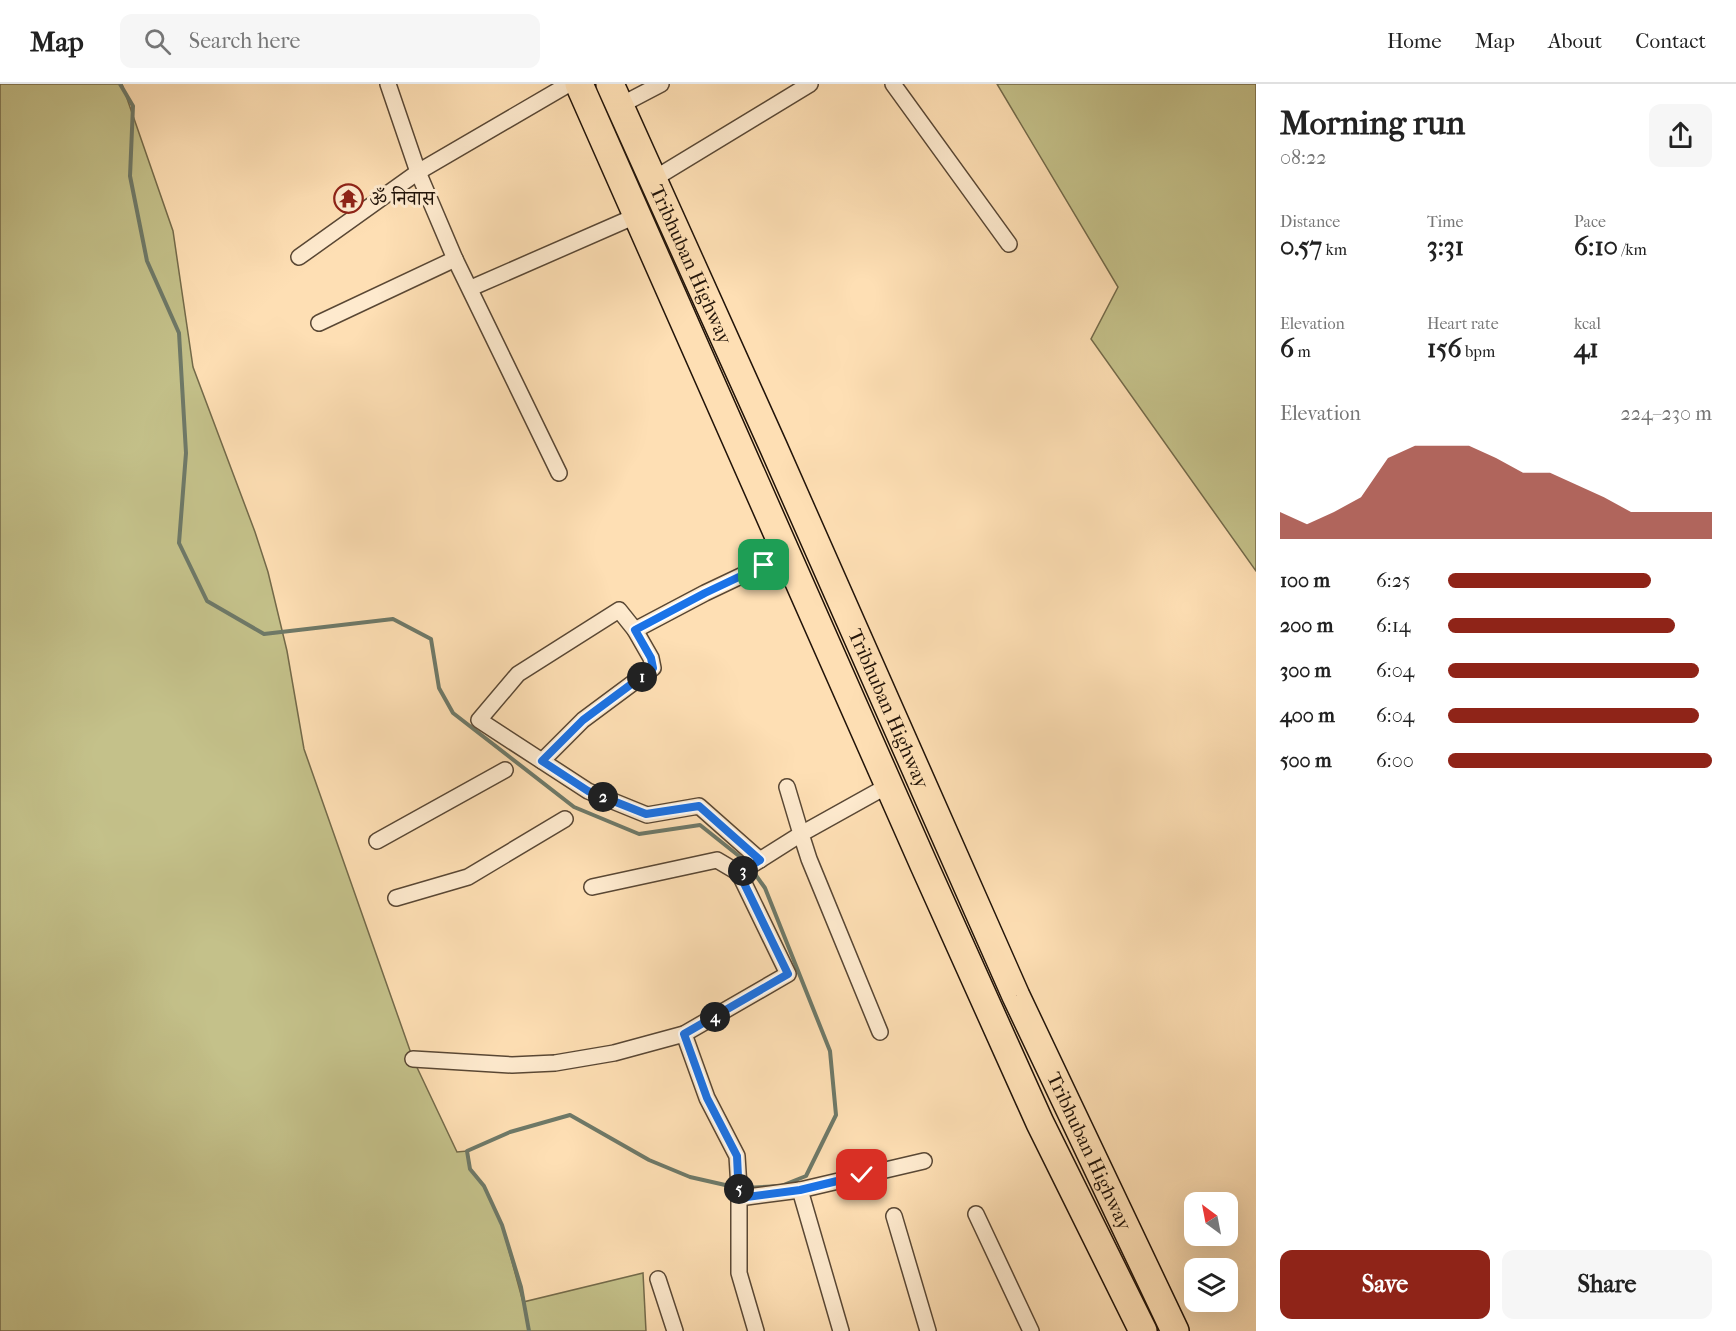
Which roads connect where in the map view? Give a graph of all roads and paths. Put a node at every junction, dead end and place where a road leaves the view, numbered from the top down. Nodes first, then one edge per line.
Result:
1 (388, 84) edge
2 (569, 84) edge
3 (579, 84) edge
4 (661, 84) edge
5 (810, 84) edge
6 (893, 84) edge
7 (614, 95) edge
8 (418, 172) junction
9 (652, 180) junction
10 (638, 215) junction
11 (679, 240) junction
12 (1009, 244) dead end
13 (655, 254) junction
14 (299, 257) dead end
15 (455, 259) junction
16 (471, 288) junction
17 (319, 323) dead end
18 (559, 472) dead end
19 (787, 554) junction
20 (635, 630) junction
21 (542, 761) junction
22 (505, 770) dead end
23 (889, 785) junction
24 (787, 787) dead end
25 (565, 819) dead end
26 (801, 834) junction
27 (377, 841) dead end
28 (760, 860) junction
29 (739, 873) junction
30 (592, 887) dead end
31 (396, 898) dead end
32 (880, 1032) dead end
33 (684, 1034) junction
34 (413, 1059) dead end
35 (924, 1161) dead end
36 (800, 1190) junction
37 (739, 1198) junction
38 (976, 1214) dead end
39 (894, 1216) dead end
40 (658, 1279) dead end
41 (675, 1331) edge
42 (756, 1331) edge
43 (841, 1331) edge
44 (928, 1331) edge
45 (1031, 1331) edge
46 (1143, 1331) edge
47 (1175, 1331) edge

1 - 8 street
2 - 8 street
3 - 10 highway, Tribhuban Highway
4 - 7 street
5 - 9 street
6 - 12 street
7 - 9 highway, Tribhuban Highway
8 - 14 street
8 - 15 street
9 - 11 highway, Tribhuban Highway
10 - 13 highway, Tribhuban Highway
10 - 16 street
11 - 13 highway
11 - 47 highway, Tribhuban Highway
13 - 19 highway, Tribhuban Highway
15 - 16 street
15 - 17 street
16 - 18 street
19 - 20 street
19 - 23 highway, Tribhuban Highway
20 - 21 street
20 - 21 street
21 - 28 street
22 - 27 street
23 - 26 street
23 - 46 highway, Tribhuban Highway
24 - 26 street
25 - 31 street
26 - 28 street
26 - 32 street
28 - 29 street
29 - 30 street
29 - 33 street
33 - 34 street
33 - 37 street
35 - 36 street
36 - 37 street
36 - 43 street
37 - 42 street
38 - 45 street
39 - 44 street
40 - 41 street

